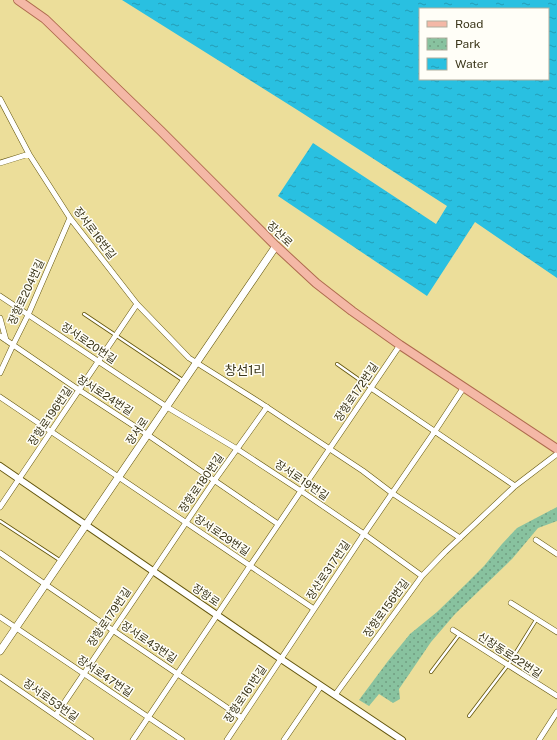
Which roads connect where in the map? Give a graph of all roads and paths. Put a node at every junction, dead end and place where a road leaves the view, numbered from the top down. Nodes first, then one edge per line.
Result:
1 (18, 0) edge
2 (1, 103) edge
3 (29, 154) junction
4 (0, 163) edge
5 (70, 218) junction
6 (276, 246) junction
7 (0, 296) edge
8 (137, 304) junction
9 (28, 314) junction
10 (84, 314) dead end
11 (0, 318) edge
12 (116, 335) junction
13 (0, 336) edge
14 (6, 340) junction
15 (13, 344) junction
16 (400, 345) junction
17 (98, 362) junction
18 (197, 363) junction
19 (337, 364) dead end
20 (0, 373) edge
21 (184, 381) junction
22 (464, 387) junction
23 (371, 388) junction
24 (79, 390) junction
25 (0, 397) edge
26 (167, 407) junction
27 (267, 407) junction
28 (51, 432) junction
29 (435, 432) junction
30 (148, 435) junction
31 (237, 449) junction
32 (557, 449) edge
33 (329, 450) junction
34 (557, 454) edge
35 (0, 466) edge
36 (119, 477) junction
37 (19, 479) junction
38 (214, 481) junction
39 (515, 486) junction
40 (301, 491) junction
41 (392, 493) junction
42 (0, 507) edge
43 (0, 521) edge
44 (185, 523) junction
45 (278, 524) junction
46 (86, 526) junction
47 (364, 534) junction
48 (460, 538) junction
49 (536, 540) dead end
50 (0, 554) edge
51 (557, 554) edge
52 (61, 561) junction
53 (250, 566) junction
54 (152, 571) junction
55 (422, 576) junction
56 (45, 585) junction
57 (511, 603) dead end
58 (314, 609) junction
59 (217, 615) junction
60 (0, 617) edge
61 (537, 620) junction
62 (16, 628) junction
63 (113, 630) junction
64 (453, 630) dead end
65 (557, 632) edge
66 (460, 634) junction
67 (0, 651) edge
68 (281, 659) junction
69 (508, 665) junction
70 (431, 672) dead end
71 (84, 673) junction
72 (178, 673) junction
73 (0, 678) edge
74 (321, 686) junction
75 (335, 695) junction
76 (557, 696) edge
77 (557, 712) edge
78 (56, 715) junction
79 (469, 716) dead end
80 (148, 717) junction
81 (242, 718) junction
82 (555, 721) edge
83 (91, 740) edge
84 (133, 740) edge
85 (182, 740) edge
86 (227, 740) edge
87 (284, 740) edge
88 (402, 740) edge
89 (539, 740) edge

1 - 6 main road, 장산로
2 - 3 street, 장서로16번길
3 - 4 street
3 - 5 street, 장서로16번길
5 - 8 street, 장서로16번길
5 - 9 street, 장항로204번길
6 - 16 main road, 장산로
6 - 18 main road, 장서로
7 - 9 street, 장서로20번길
8 - 12 street, 장항로196번길
8 - 18 street, 장서로16번길
9 - 15 street, 장항로204번길
9 - 17 street, 장서로20번길
10 - 12 lane
11 - 14 street
12 - 17 street, 장항로196번길
12 - 21 lane
13 - 14 street, 장서로24번길
14 - 15 street, 장서로24번길
15 - 20 street, 장항로204번길
15 - 24 street, 장서로24번길
16 - 22 main road, 장산로
16 - 23 street, 장항로172번길
17 - 24 street, 장항로196번길
17 - 26 street, 장서로20번길
18 - 21 main road, 장서로
18 - 27 street, 장서로16번길
19 - 23 lane
21 - 26 main road, 장서로
22 - 29 street, 장산로317번길
22 - 32 main road, 장산로
23 - 29 street
23 - 33 street, 장항로172번길
24 - 28 street, 장항로196번길
24 - 30 street, 장서로24번길
25 - 28 street, 장서로29번길
26 - 30 main road, 장서로
26 - 31 street, 장서로19번길
27 - 31 street, 장항로180번길
27 - 33 street, 장서로16번길
28 - 36 street, 장서로29번길
28 - 37 street, 장항로196번길
29 - 39 street
29 - 41 street, 장산로317번길
30 - 36 main road, 장서로
30 - 38 street, 장서로24번길
31 - 38 street, 장항로180번길
31 - 40 street, 장서로19번길
33 - 40 street, 장항로172번길
33 - 41 street
34 - 39 street, 장항로156번길
35 - 37 street, 장항로
36 - 44 street, 장서로29번길
36 - 46 main road, 장서로
37 - 42 street, 장항로196번길
37 - 46 street, 장항로
38 - 44 street, 장항로180번길
38 - 45 street, 장서로24번길
39 - 48 street, 장항로156번길
40 - 45 street, 장항로172번길
40 - 47 street, 장서로19번길
41 - 47 street, 장산로317번길
41 - 48 street
43 - 52 lane
44 - 53 street, 장서로29번길
44 - 54 street, 장항로180번길
45 - 53 street, 장항로172번길
46 - 52 main road, 장서로
46 - 54 street, 장항로
47 - 55 street, 장서로19번길
47 - 58 street, 장산로317번길
48 - 55 street, 장항로156번길
49 - 51 street
50 - 56 street, 장서로43번길
52 - 56 main road, 장서로
53 - 58 street, 장서로29번길
53 - 59 street, 장항로172번길
54 - 59 street, 장항로
54 - 63 street, 장항로179번길
55 - 75 street, 장항로156번길
56 - 62 main road, 장서로
56 - 63 street, 장서로43번길
57 - 61 street
58 - 68 street, 장산로317번길
59 - 68 street, 장항로
59 - 72 street, 장항로172번길
60 - 62 street
61 - 65 street
61 - 69 lane
62 - 67 main road, 장서로
62 - 71 street, 장서로47번길
63 - 71 street, 장항로179번길
63 - 72 street, 장서로43번길
64 - 66 street, 신창동로22번길
66 - 69 street, 신창동로22번길
66 - 70 lane
68 - 74 street, 장항로
68 - 81 street, 장항로161번길
69 - 76 street, 신창동로22번길
69 - 79 lane
71 - 78 street, 장항로179번길
71 - 80 street, 장서로47번길
72 - 80 street, 장항로172번길
72 - 81 street, 장서로43번길
73 - 78 street, 장서로53번길
74 - 75 street, 장항로
74 - 87 street
75 - 88 street, 장항로
77 - 82 street
78 - 83 street, 장서로53번길
80 - 84 street, 장항로172번길
80 - 85 street, 장서로47번길
81 - 86 street, 장항로161번길
82 - 89 street

